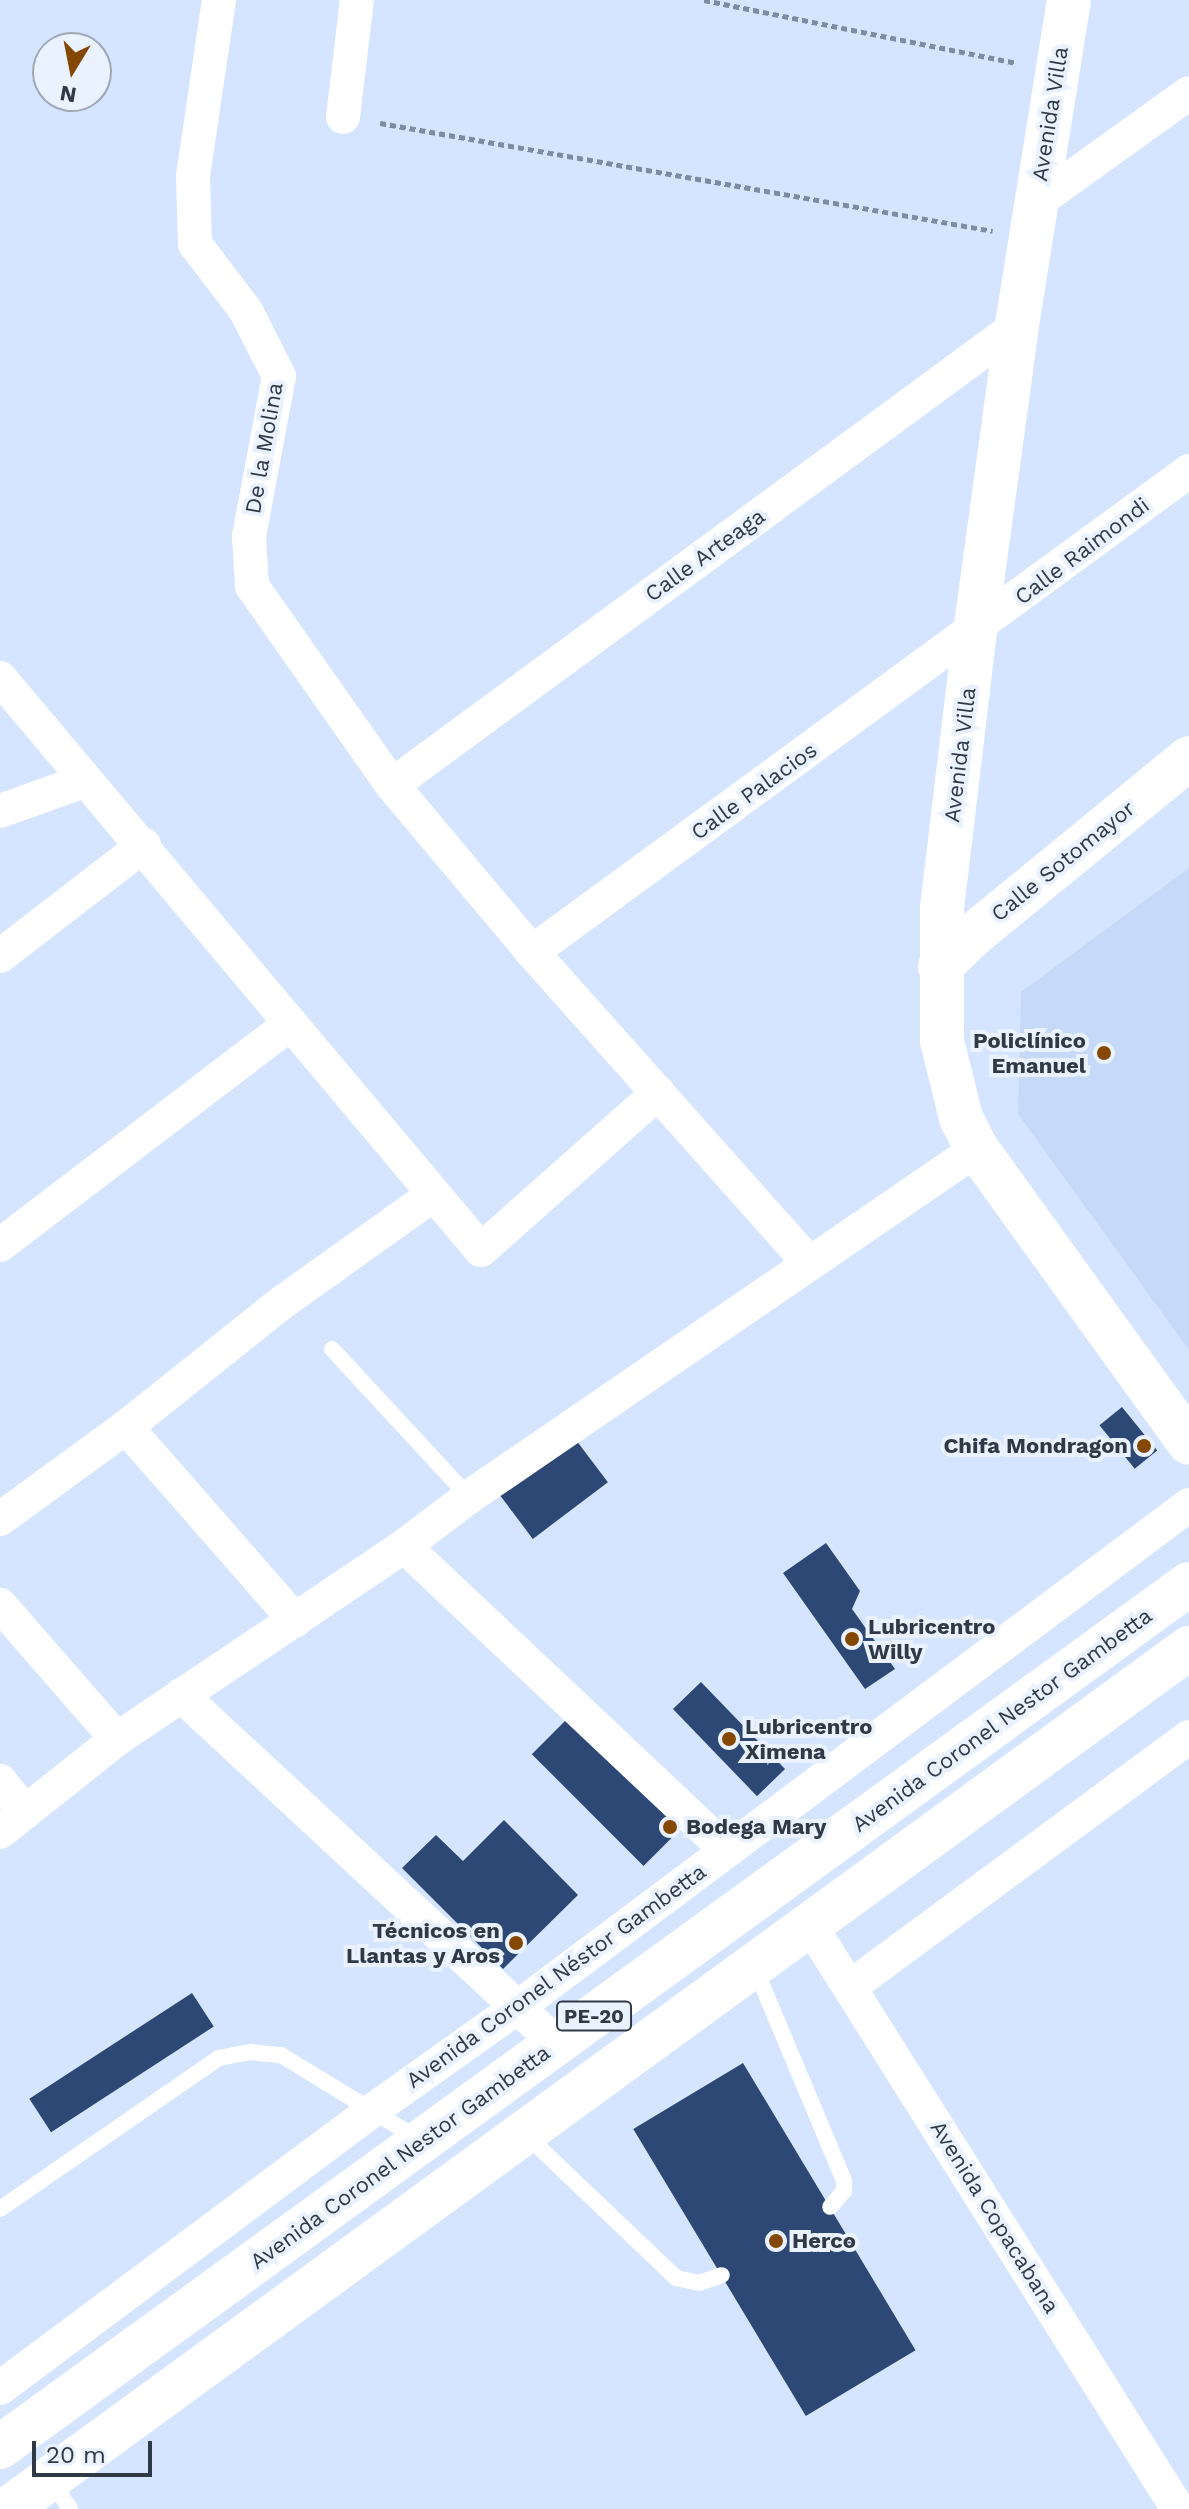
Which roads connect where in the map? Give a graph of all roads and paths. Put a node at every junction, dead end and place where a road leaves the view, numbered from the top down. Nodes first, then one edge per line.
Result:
1 (219, 0) edge
2 (357, 0) edge
3 (704, 0) edge
4 (1069, 0) edge
5 (1057, 71) junction
6 (1189, 93) edge
7 (343, 117) joint
8 (1034, 220) junction
9 (1017, 326) junction
10 (1189, 471) edge
11 (975, 631) junction
12 (0, 678) edge
13 (1189, 758) edge
14 (84, 781) junction
15 (392, 785) junction
16 (0, 811) edge
17 (144, 845) junction
18 (532, 952) junction
19 (0, 956) edge
20 (940, 967) junction
21 (290, 1024) junction
22 (658, 1093) junction
23 (977, 1149) junction
24 (433, 1195) junction
25 (0, 1245) edge
26 (808, 1262) junction
27 (332, 1349) dead end
28 (126, 1427) junction
29 (1189, 1443) edge
30 (469, 1497) junction
31 (1189, 1505) edge
32 (0, 1519) edge
33 (404, 1546) junction
34 (1189, 1584) edge
35 (0, 1605) edge
36 (295, 1620) junction
37 (1189, 1648) edge
38 (181, 1695) junction
39 (1189, 1737) edge
40 (117, 1739) junction
41 (0, 1781) edge
42 (12, 1822) edge
43 (727, 1850) junction
44 (810, 1925) junction
45 (754, 1965) junction
46 (850, 1987) junction
47 (518, 2007) junction
48 (556, 2043) junction
49 (373, 2110) junction
50 (524, 2133) junction
51 (422, 2141) junction
52 (830, 2207) dead end
53 (0, 2209) edge
54 (722, 2275) dead end
55 (0, 2388) edge
56 (0, 2447) edge
57 (60, 2494) edge
58 (8, 2509) edge
59 (1178, 2509) edge

1 - 15 street, De la Molina
2 - 7 street
3 - 5 path
4 - 5 main road, Avenida Villa
5 - 8 main road, Avenida Villa
6 - 8 street
7 - 8 path
8 - 9 main road, Avenida Villa
9 - 11 main road, Avenida Villa
9 - 15 street, Calle Arteaga
10 - 11 street, Calle Raimondi
11 - 18 street, Calle Palacios
11 - 20 main road, Avenida Villa
12 - 14 street
13 - 20 main road, Calle Sotomayor
14 - 16 street
14 - 17 street
15 - 18 street
17 - 19 street
17 - 21 street
18 - 22 street
20 - 23 main road, Avenida Villa
21 - 24 street
21 - 25 street
22 - 24 street
22 - 26 street
23 - 26 street
23 - 29 main road, Avenida Villa
24 - 28 street
26 - 30 street
27 - 30 lane
28 - 32 street
28 - 36 street
30 - 33 street
31 - 43 street, Avenida Coronel Néstor Gambetta
33 - 36 street
33 - 43 street
34 - 48 main road, Avenida Coronel Nestor Gambetta / PE-20
35 - 40 street
36 - 38 street
37 - 44 main road, PE-20
38 - 40 street
38 - 47 street
39 - 46 street
40 - 42 street
41 - 42 street
43 - 47 street, Avenida Coronel Néstor Gambetta
44 - 45 main road, PE-20
44 - 46 street, Avenida Copacabana
45 - 50 main road, PE-20
45 - 52 lane
46 - 59 street, Avenida Copacabana
47 - 48 street
47 - 49 street, Avenida Coronel Néstor Gambetta
48 - 51 main road, Avenida Coronel Nestor Gambetta / PE-20
49 - 51 lane
49 - 53 lane
49 - 55 street, Avenida Coronel Néstor Gambetta
50 - 54 lane
50 - 57 main road, PE-20
51 - 56 main road, Avenida Coronel Nestor Gambetta / PE-20
57 - 58 main road, PE-20

